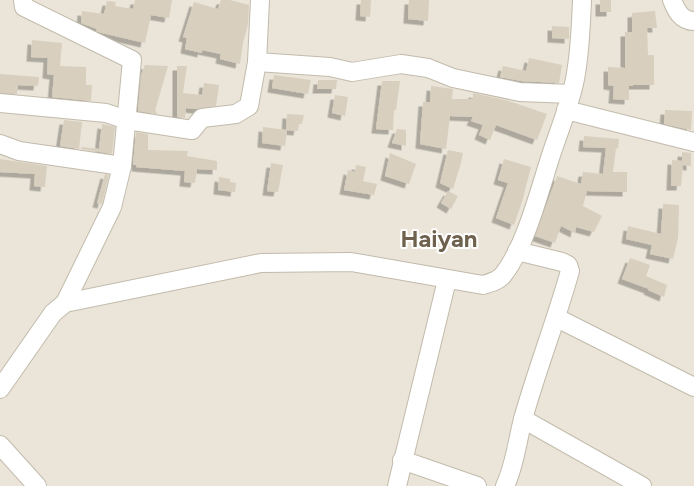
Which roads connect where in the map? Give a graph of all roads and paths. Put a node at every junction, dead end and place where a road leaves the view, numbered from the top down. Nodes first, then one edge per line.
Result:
1 (23, 0) edge
2 (260, 0) edge
3 (582, 0) edge
4 (672, 0) edge
5 (694, 21) edge
6 (257, 62) junction
7 (568, 102) junction
8 (1, 108) edge
9 (127, 120) junction
10 (694, 142) edge
11 (0, 144) edge
12 (122, 166) junction
13 (517, 251) junction
14 (447, 280) junction
15 (65, 303) junction
16 (557, 318) junction
17 (694, 387) edge
18 (0, 388) edge
19 (523, 419) junction
20 (0, 445) edge
21 (402, 460) junction
22 (37, 486) edge
23 (397, 486) edge
24 (477, 486) edge
25 (505, 486) edge
26 (642, 486) edge

1 - 9 street
2 - 6 street
3 - 7 street
4 - 5 street
6 - 7 street
6 - 9 street
7 - 10 street
7 - 13 street
8 - 9 street
9 - 12 street
11 - 12 street
12 - 15 street
13 - 14 street
13 - 16 street
14 - 15 street
14 - 21 street
15 - 18 street
16 - 17 street
16 - 19 street
19 - 25 street
19 - 26 street
20 - 22 street
21 - 23 street
21 - 24 street

